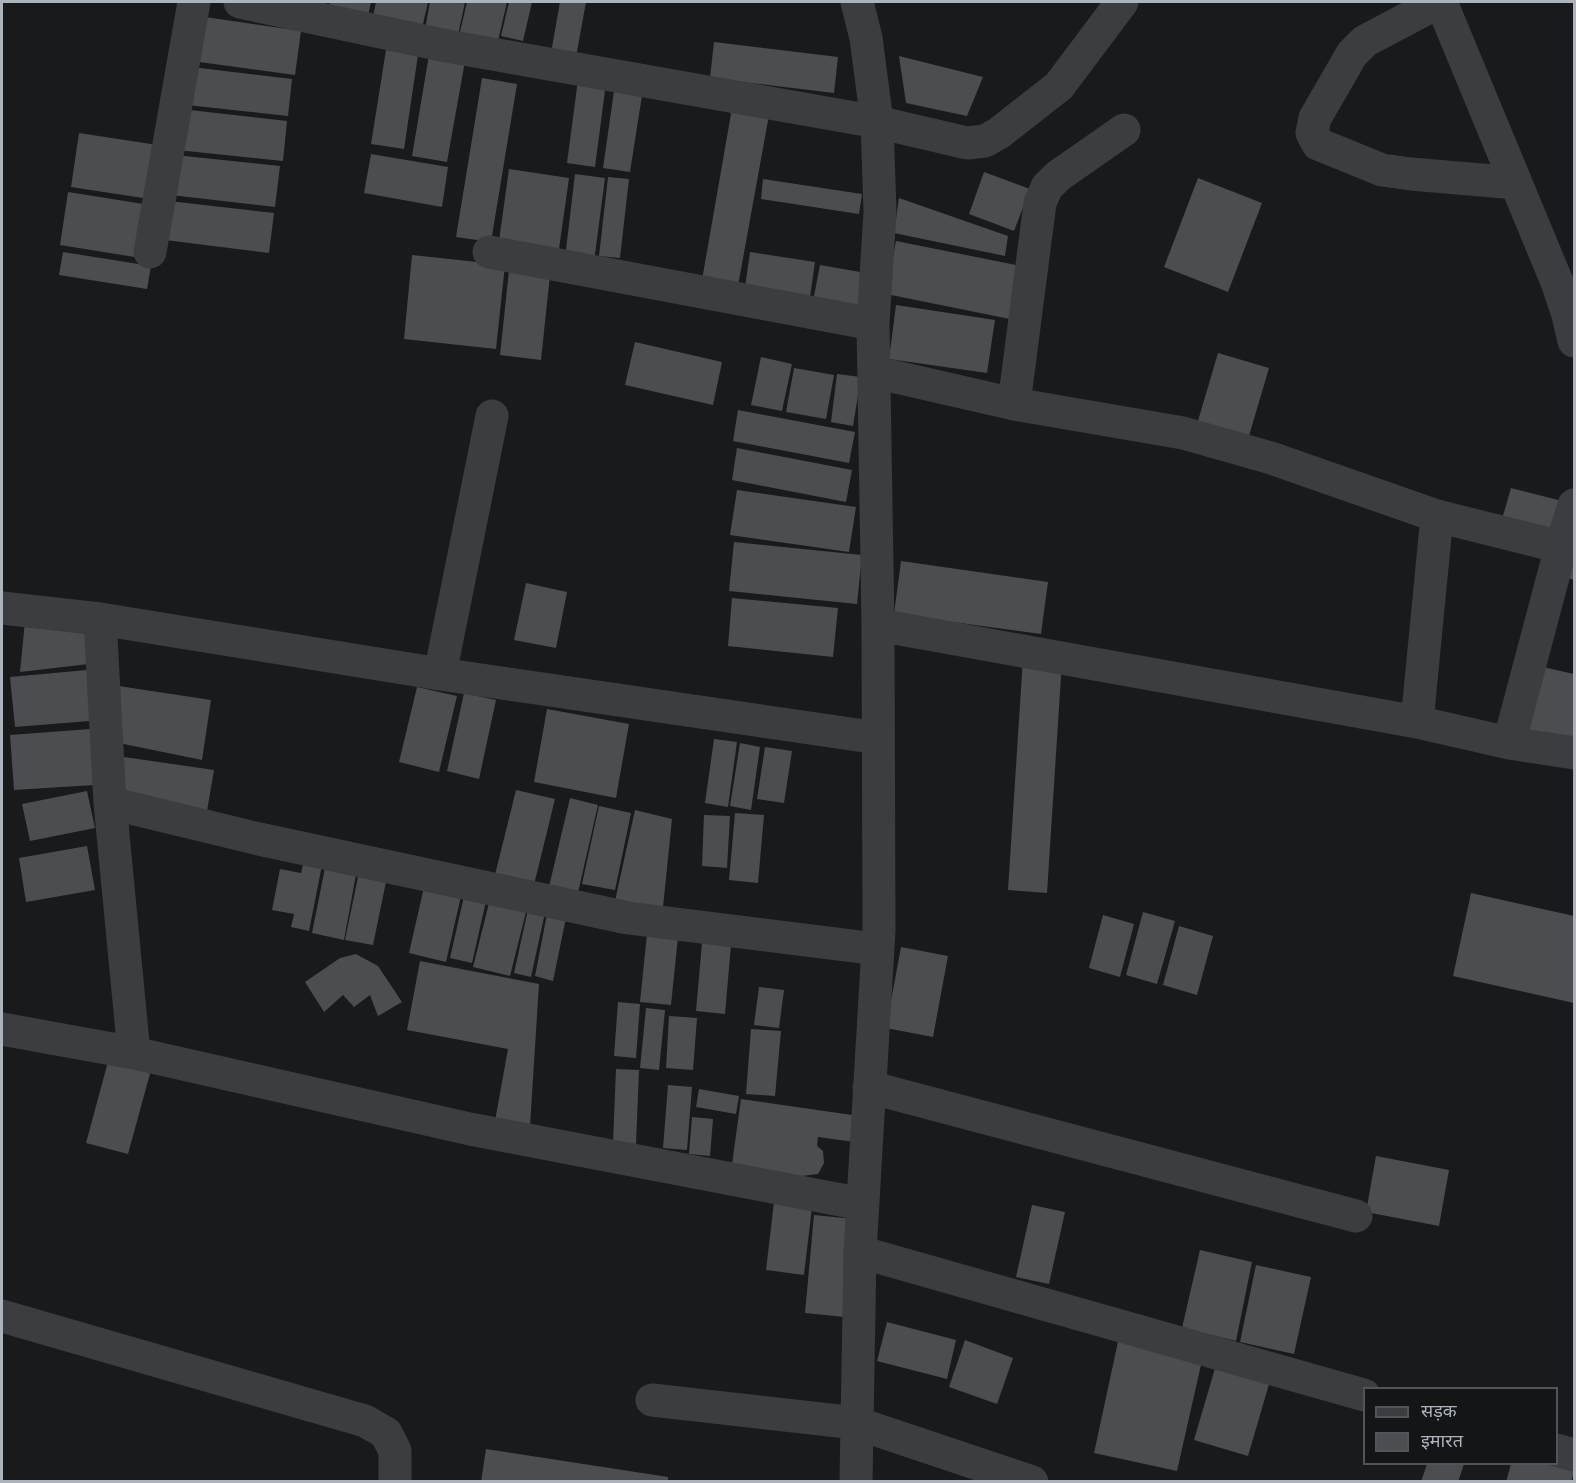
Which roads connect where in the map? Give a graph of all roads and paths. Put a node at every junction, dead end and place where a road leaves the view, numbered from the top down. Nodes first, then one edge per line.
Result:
1 (194, 2) edge
2 (240, 2) edge
3 (857, 2) edge
4 (1122, 2) edge
5 (1440, 2) edge
6 (877, 122) junction
7 (1124, 130) dead end
8 (1516, 183) junction
9 (150, 252) dead end
10 (489, 252) dead end
11 (873, 324) junction
12 (1575, 341) edge
13 (874, 372) junction
14 (1014, 404) junction
15 (492, 416) dead end
16 (1575, 505) edge
17 (1437, 516) junction
18 (1561, 548) junction
19 (2, 608) edge
20 (100, 619) junction
21 (878, 625) junction
22 (440, 674) junction
23 (1417, 722) junction
24 (879, 738) junction
25 (1509, 743) junction
26 (1575, 753) edge
27 (110, 803) junction
28 (877, 949) junction
29 (2, 1029) edge
30 (134, 1053) junction
31 (869, 1087) junction
32 (862, 1204) junction
33 (1356, 1216) dead end
34 (860, 1252) junction
35 (2, 1316) edge
36 (1363, 1394) edge
37 (652, 1400) dead end
38 (856, 1423) junction
39 (1558, 1450) edge
40 (1575, 1455) edge
41 (395, 1482) edge
42 (856, 1482) edge
43 (1032, 1482) edge

1 - 9 street
2 - 6 street
3 - 6 street
4 - 6 street
5 - 8 street
5 - 8 street
6 - 11 street
7 - 14 street
8 - 12 street
10 - 11 street
11 - 13 street
13 - 14 street
13 - 21 street
14 - 17 street
15 - 22 street
16 - 18 street
17 - 18 street
17 - 23 street
18 - 25 street
19 - 20 street
20 - 22 street
20 - 27 street
21 - 23 street
21 - 24 street
22 - 24 street
23 - 25 street
24 - 28 street
25 - 26 street
27 - 28 street
27 - 30 street
28 - 31 street
29 - 30 street
30 - 32 street
31 - 32 street
31 - 33 street
32 - 34 street
34 - 36 street
34 - 38 street
35 - 41 street
37 - 38 street
38 - 42 street
38 - 43 street
39 - 40 street

